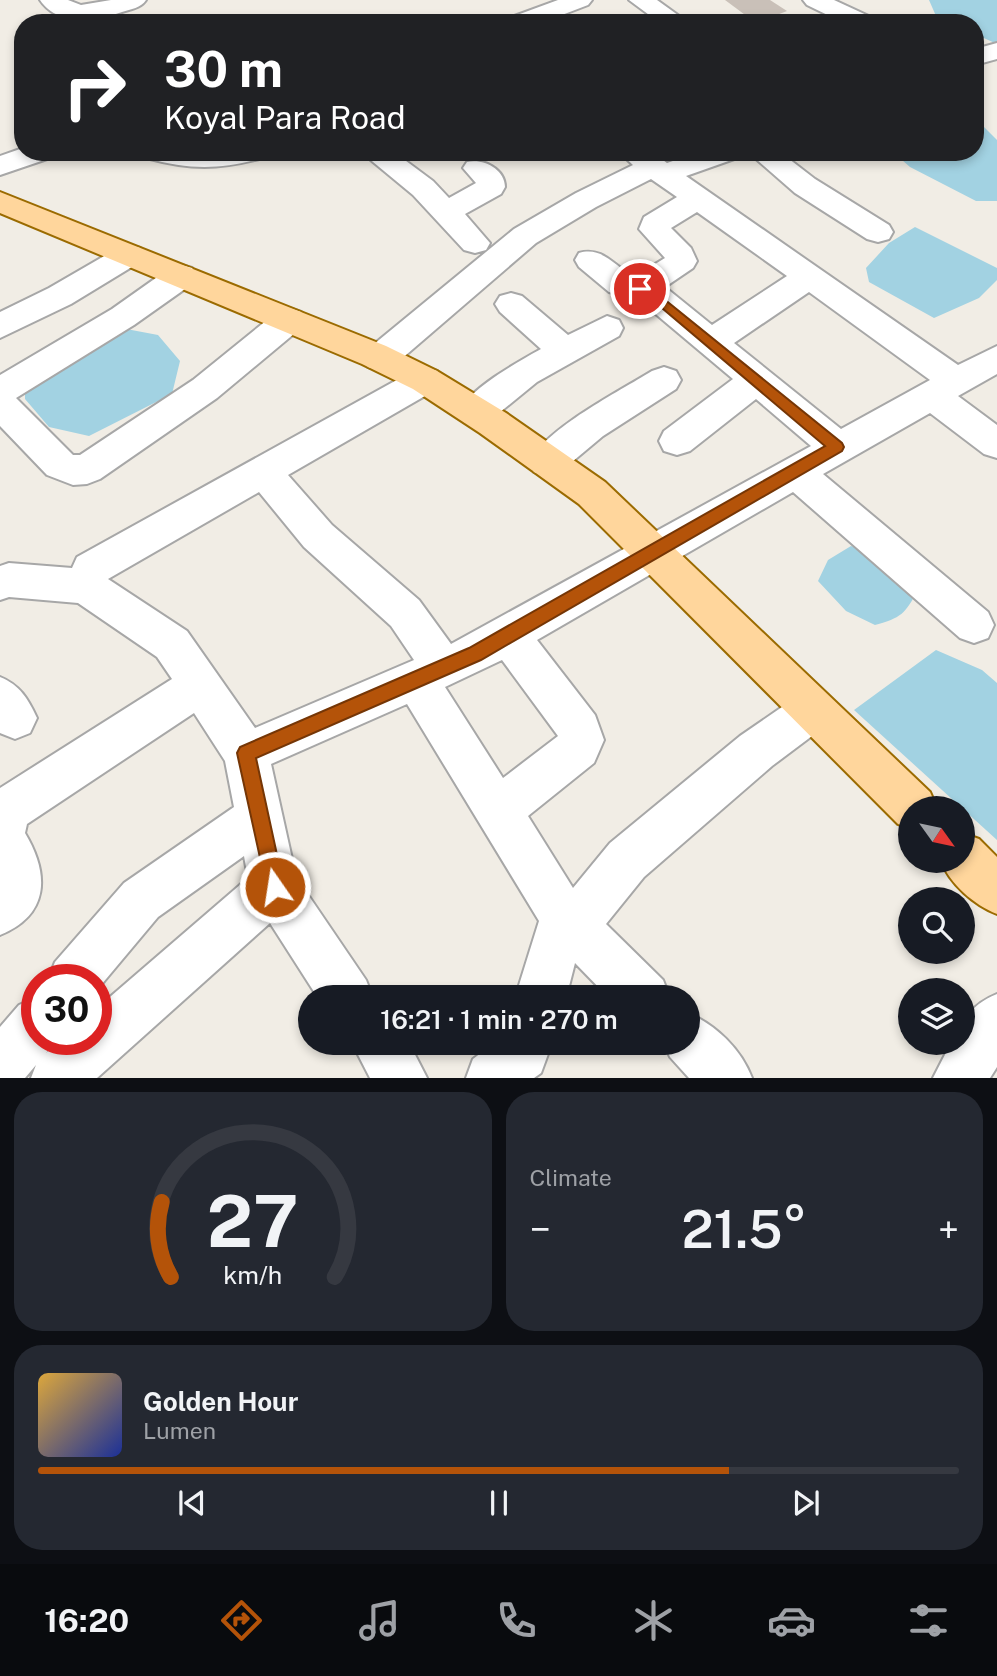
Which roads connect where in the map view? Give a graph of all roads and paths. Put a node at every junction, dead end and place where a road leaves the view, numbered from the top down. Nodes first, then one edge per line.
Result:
1 (52, 0) edge
2 (134, 0) edge
3 (580, 0) edge
4 (641, 0) edge
5 (815, 0) edge
6 (542, 14) edge
7 (663, 14) edge
8 (845, 14) edge
9 (387, 161) edge
10 (669, 161) edge
11 (773, 161) edge
12 (650, 164) edge
13 (477, 168) dead end
14 (696, 199) junction
15 (0, 202) edge
16 (446, 212) junction
17 (878, 232) dead end
18 (475, 243) dead end
19 (129, 255) junction
20 (590, 260) dead end
21 (181, 276) junction
22 (809, 277) junction
23 (643, 286) junction
24 (511, 304) dead end
25 (289, 320) junction
26 (0, 327) edge
27 (607, 328) dead end
28 (710, 342) junction
29 (565, 351) junction
30 (380, 358) junction
31 (997, 358) edge
32 (425, 380) junction
33 (664, 380) dead end
34 (756, 380) junction
35 (944, 388) junction
36 (0, 391) edge
37 (0, 404) edge
38 (476, 412) junction
39 (991, 433) edge
40 (677, 441) dead end
41 (837, 447) junction
42 (547, 462) junction
43 (261, 470) junction
44 (794, 471) junction
45 (653, 552) junction
46 (0, 583) edge
47 (85, 586) junction
48 (974, 625) dead end
49 (508, 635) junction
50 (429, 674) junction
51 (199, 685) junction
52 (813, 710) junction
53 (246, 753) junction
54 (902, 796) edge
55 (498, 811) junction
56 (258, 818) junction
57 (975, 869) edge
58 (275, 887) junction
59 (997, 890) edge
60 (0, 911) edge
61 (569, 921) junction
62 (87, 964) edge
63 (339, 985) edge
64 (545, 985) edge
65 (632, 985) edge
66 (997, 1020) edge
67 (21, 1042) edge
68 (700, 1052) edge
69 (387, 1055) edge
70 (521, 1055) edge
71 (0, 1066) edge
72 (57, 1077) edge
73 (401, 1077) edge
74 (492, 1077) edge
75 (726, 1077) edge
76 (959, 1077) edge

1 - 2 street
3 - 6 street
4 - 7 street
5 - 8 street
9 - 16 street
10 - 12 street
11 - 17 street
12 - 14 street
12 - 30 street
13 - 16 street
14 - 22 street
14 - 23 street
15 - 19 main road
16 - 18 street
19 - 21 main road
19 - 26 street
20 - 23 street
21 - 25 main road
21 - 36 street
22 - 28 street
22 - 35 street
23 - 28 street
24 - 29 street
25 - 30 main road
25 - 37 street
27 - 29 street
28 - 34 street
29 - 38 street
30 - 32 main road
31 - 35 street
32 - 38 main road
32 - 43 street
33 - 42 street
34 - 40 street
34 - 41 street
35 - 39 street
35 - 41 street
38 - 42 main road
41 - 44 street
42 - 45 main road
43 - 47 street
43 - 50 street
44 - 45 street
44 - 48 street
45 - 49 street
45 - 52 main road
46 - 47 street
47 - 51 street
49 - 50 street
49 - 55 street
50 - 53 street
50 - 55 street
51 - 53 street
51 - 60 street
52 - 54 main road
52 - 61 street
53 - 56 street
55 - 61 street
56 - 58 street
56 - 62 street
57 - 59 main road
58 - 63 street
58 - 72 street
61 - 64 street
61 - 65 street
66 - 76 street
67 - 71 street
68 - 75 street
69 - 73 street
70 - 74 street

